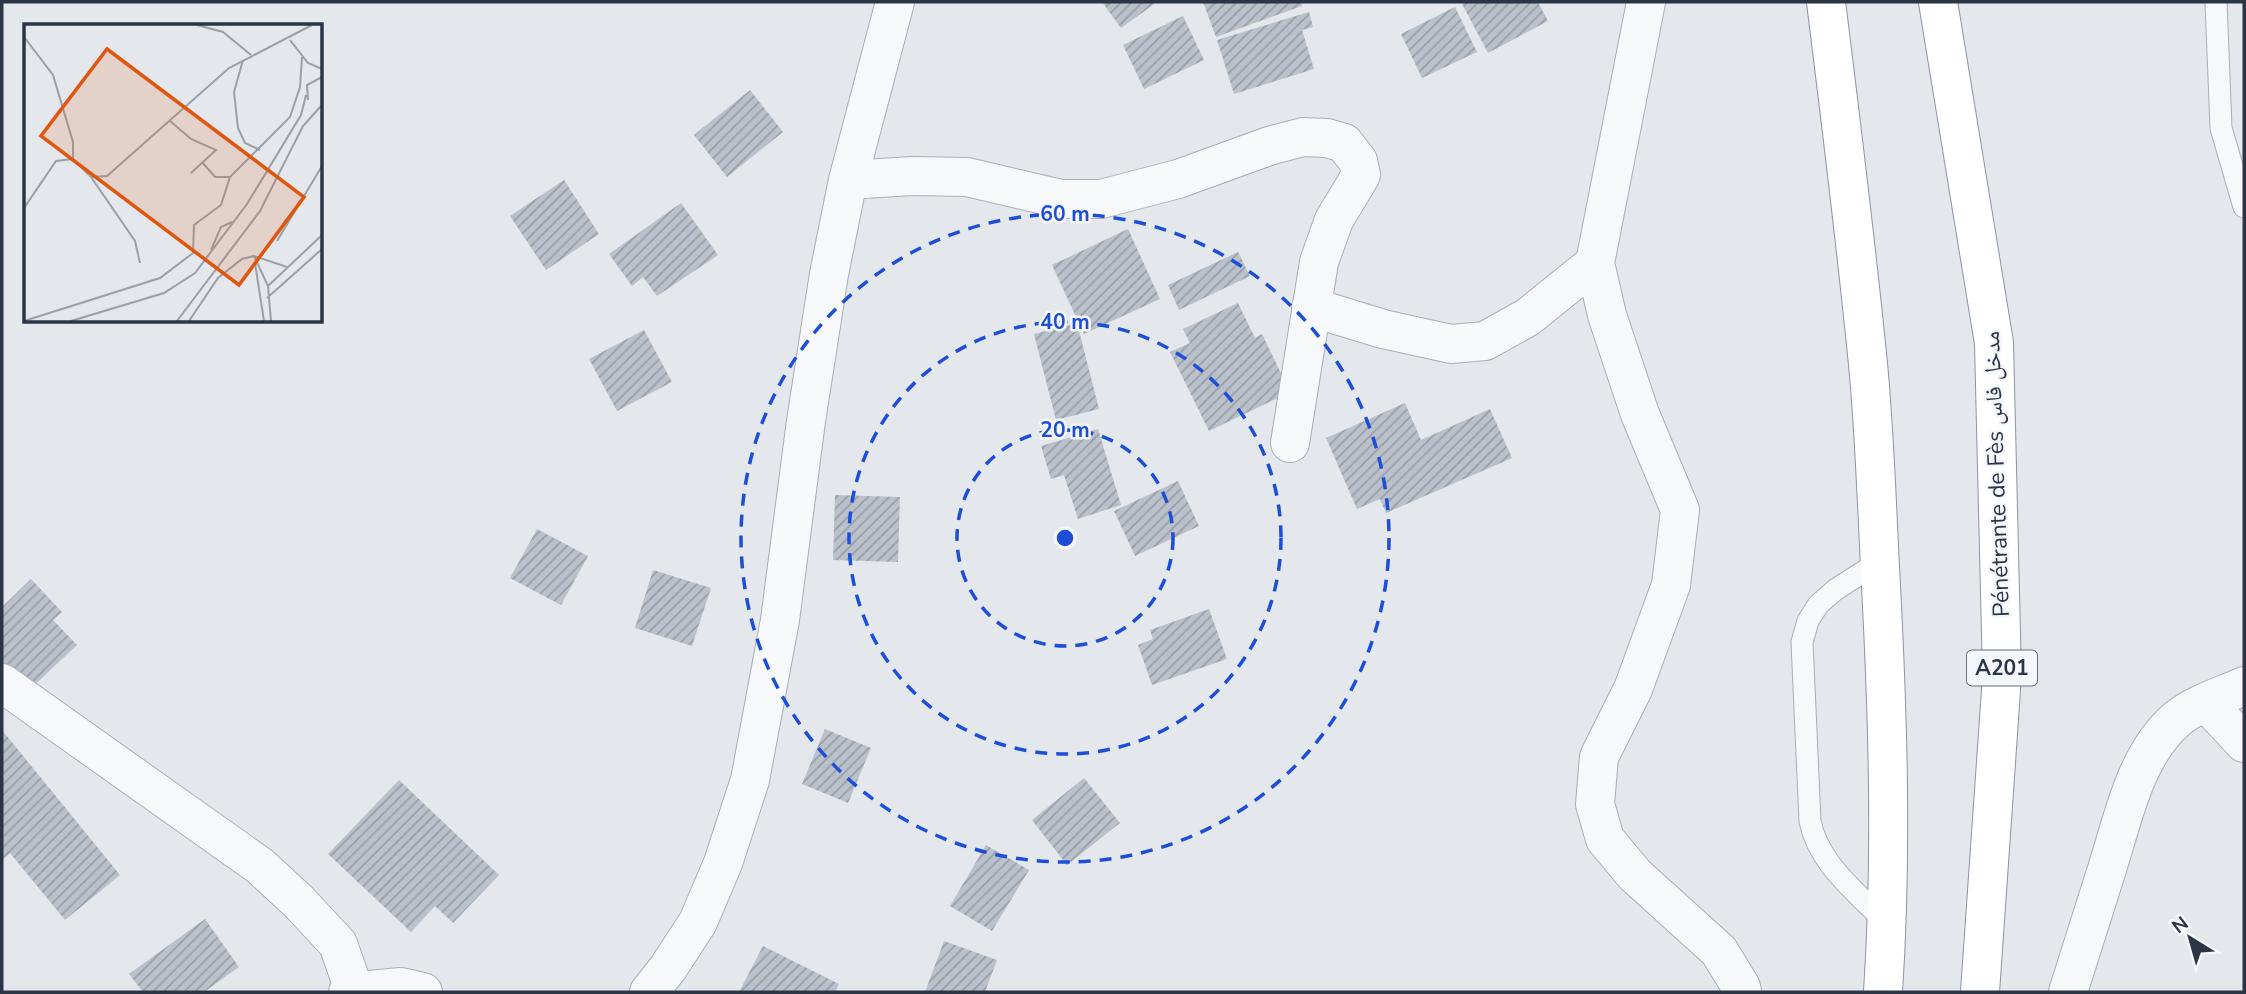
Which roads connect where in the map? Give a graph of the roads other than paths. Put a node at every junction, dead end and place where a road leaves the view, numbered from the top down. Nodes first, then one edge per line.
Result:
1 (895, 2) edge
2 (1646, 2) edge
3 (1826, 2) edge
4 (1938, 2) edge
5 (2216, 2) edge
6 (848, 180) junction
7 (2244, 207) edge
8 (1595, 263) junction
9 (1311, 307) junction
10 (1290, 443) dead end
11 (1880, 561) junction
12 (2, 683) edge
13 (2244, 687) edge
14 (2206, 702) junction
15 (2244, 723) edge
16 (2244, 743) edge
17 (1888, 925) junction
18 (351, 991) edge
19 (423, 992) edge
20 (649, 992) edge
21 (1742, 992) edge
22 (1884, 992) edge
23 (1980, 992) edge
24 (2068, 992) edge

1 - 6 street
2 - 8 street
3 - 11 highway
4 - 23 highway, Pénétrante de Fès مدخل فاس / A201
5 - 7 lane
6 - 9 street
6 - 20 street
8 - 9 street
8 - 21 street
9 - 10 street
11 - 17 highway
11 - 17 lane
12 - 18 street
13 - 14 street
14 - 15 street
14 - 16 street
14 - 24 street
17 - 22 highway
18 - 19 street

